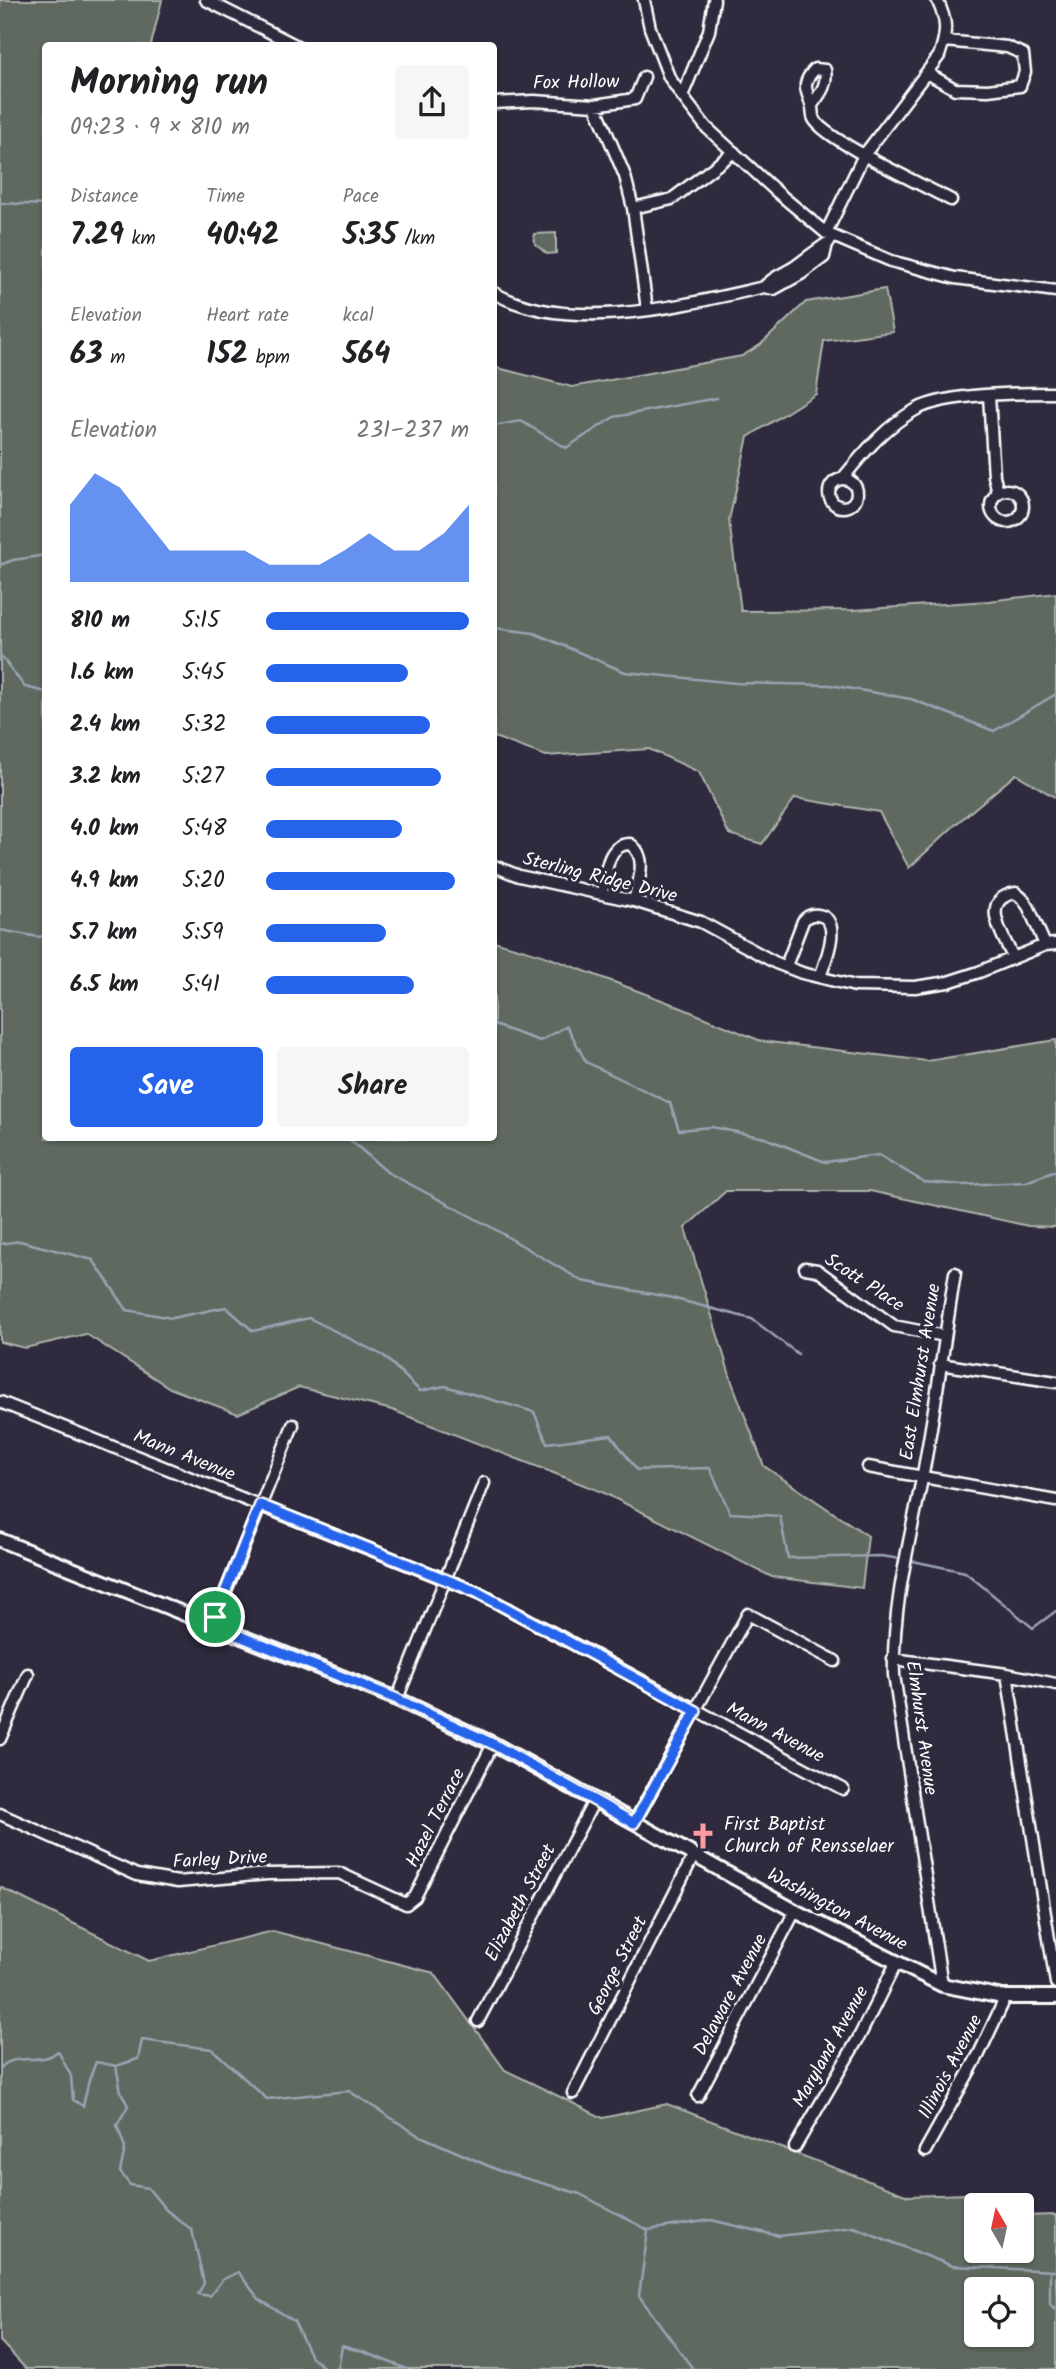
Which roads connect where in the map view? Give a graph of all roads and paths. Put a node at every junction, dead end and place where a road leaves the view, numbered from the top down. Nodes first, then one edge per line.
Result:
1 (206, 0) edge
2 (644, 0) edge
3 (714, 0) edge
4 (937, 0) edge
5 (945, 41) junction
6 (289, 42) edge
7 (926, 74) junction
8 (644, 77) dead end
9 (682, 96) junction
10 (497, 103) edge
11 (595, 105) junction
12 (812, 105) dead end
13 (734, 152) junction
14 (863, 155) junction
15 (951, 200) dead end
16 (633, 208) junction
17 (829, 238) junction
18 (1056, 291) edge
19 (497, 294) edge
20 (647, 309) junction
21 (1056, 393) edge
22 (989, 396) junction
23 (843, 478) dead end
24 (998, 493) dead end
25 (497, 867) edge
26 (603, 893) junction
27 (634, 901) junction
28 (1050, 944) edge
29 (1013, 957) junction
30 (786, 966) junction
31 (820, 977) junction
32 (804, 1268) dead end
33 (955, 1273) dead end
34 (945, 1336) junction
35 (940, 1364) junction
36 (1056, 1382) edge
37 (0, 1402) edge
38 (293, 1425) dead end
39 (868, 1467) dead end
40 (922, 1477) junction
41 (484, 1483) dead end
42 (1056, 1501) edge
43 (260, 1505) junction
44 (0, 1539) edge
45 (444, 1578) junction
46 (212, 1625) junction
47 (893, 1659) junction
48 (835, 1661) dead end
49 (28, 1674) dead end
50 (1007, 1675) junction
51 (1056, 1684) edge
52 (397, 1699) junction
53 (696, 1711) junction
54 (0, 1738) edge
55 (493, 1744) junction
56 (843, 1789) dead end
57 (594, 1801) junction
58 (0, 1814) edge
59 (634, 1823) junction
60 (694, 1856) junction
61 (405, 1904) joint
62 (794, 1911) junction
63 (896, 1963) junction
64 (1056, 1983) edge
65 (942, 1985) junction
66 (1003, 1997) junction
67 (1056, 1997) edge
68 (478, 2021) dead end
69 (573, 2093) dead end
70 (698, 2096) dead end
71 (795, 2147) dead end
72 (925, 2151) dead end

1 - 6 street
2 - 9 street
3 - 9 street
4 - 5 street
5 - 7 street
5 - 7 street
7 - 14 street
8 - 11 street, Fox Hollow
9 - 13 street
10 - 11 street, Fox Hollow
11 - 16 street
12 - 14 street
13 - 16 street
13 - 17 street
14 - 15 street
14 - 17 street
16 - 20 street
17 - 18 street
17 - 20 street
19 - 20 street
21 - 22 street
22 - 23 street
22 - 24 street
25 - 26 street, Sterling Ridge Drive
26 - 27 street, Sterling Ridge Drive
26 - 27 street
27 - 30 street, Sterling Ridge Drive
28 - 29 street, Sterling Ridge Drive
28 - 29 street
29 - 31 street, Sterling Ridge Drive
30 - 31 street, Sterling Ridge Drive
30 - 31 street
32 - 34 street, Scott Place
33 - 34 street, East Elmhurst Avenue
34 - 35 street, East Elmhurst Avenue
35 - 36 street
35 - 40 street, East Elmhurst Avenue
37 - 43 street, Mann Avenue
38 - 43 street
39 - 40 street
40 - 42 street
40 - 47 street, Elmhurst Avenue
41 - 45 street
43 - 45 street, Mann Avenue
43 - 46 street
44 - 46 street, Washington Avenue
45 - 52 street
45 - 53 street, Mann Avenue
46 - 52 street, Washington Avenue
47 - 50 street
47 - 65 street, Elmhurst Avenue
48 - 53 street
49 - 54 street
50 - 51 street
50 - 64 street
52 - 55 street, Washington Avenue
53 - 56 street, Mann Avenue
53 - 59 street
55 - 57 street, Washington Avenue
55 - 61 street, Hazel Terrace
57 - 59 street, Washington Avenue
57 - 68 street, Elizabeth Street
58 - 61 street, Farley Drive
59 - 60 street, Washington Avenue
60 - 62 street, Washington Avenue
60 - 69 street, George Street
62 - 63 street, Washington Avenue
62 - 70 street, Delaware Avenue
63 - 65 street, Washington Avenue
63 - 71 street, Maryland Avenue
65 - 66 street, Washington Avenue
66 - 67 street, Washington Avenue
66 - 72 street, Illinois Avenue

